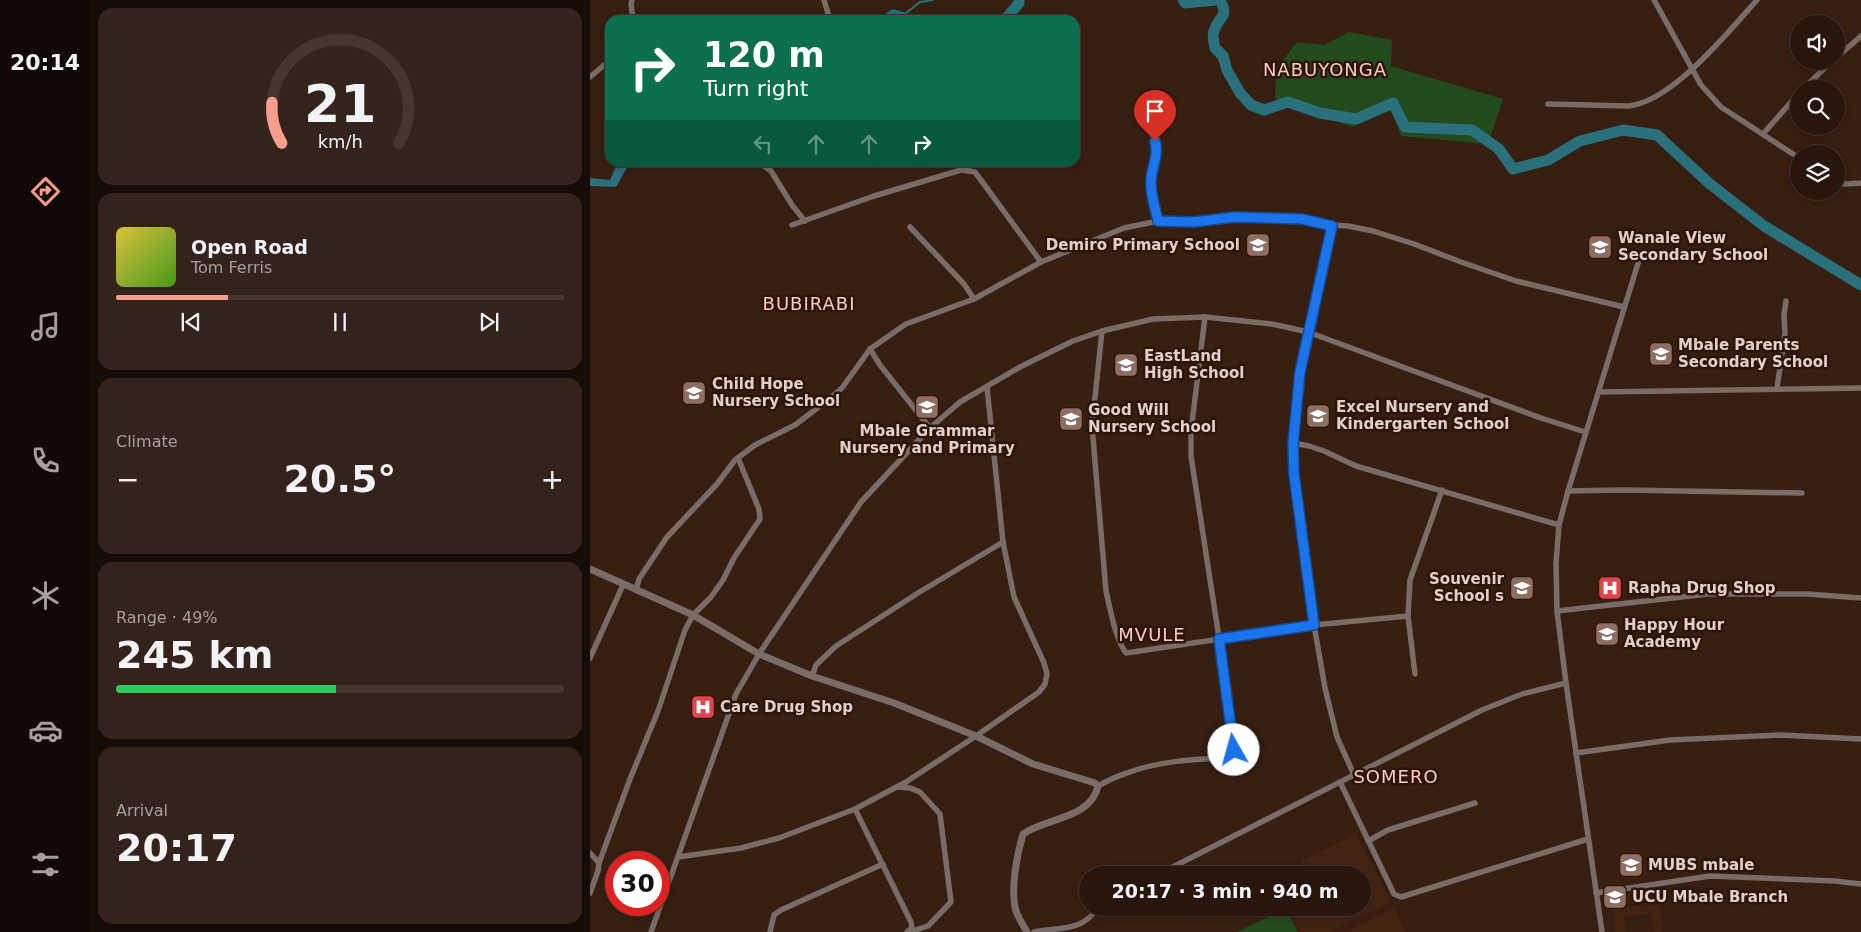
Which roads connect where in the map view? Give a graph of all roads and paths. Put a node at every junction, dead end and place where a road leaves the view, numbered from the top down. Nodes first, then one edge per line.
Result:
1 (632, 0) edge
2 (824, 0) edge
3 (1654, 0) edge
4 (1757, 0) edge
5 (632, 15) edge
6 (828, 15) edge
7 (1861, 36) edge
8 (1845, 50) edge
9 (605, 64) edge
10 (1692, 70) junction
11 (1823, 70) edge
12 (590, 78) edge
13 (1812, 80) edge
14 (1790, 103) edge
15 (1548, 104) dead end
16 (1149, 125) dead end
17 (1763, 134) junction
18 (1790, 152) edge
19 (766, 167) edge
20 (969, 167) edge
21 (961, 170) junction
22 (1861, 183) edge
23 (1845, 184) edge
24 (1158, 221) junction
25 (804, 222) junction
26 (792, 226) dead end
27 (1332, 226) junction
28 (910, 227) dead end
29 (1639, 260) dead end
30 (1041, 262) junction
31 (974, 299) junction
32 (1786, 301) dead end
33 (1624, 307) junction
34 (1205, 317) junction
35 (1102, 331) junction
36 (1308, 332) junction
37 (870, 349) junction
38 (987, 387) junction
39 (1777, 388) junction
40 (1861, 388) edge
41 (1599, 392) junction
42 (930, 428) junction
43 (1585, 432) junction
44 (1293, 444) junction
45 (738, 458) junction
46 (1442, 490) junction
47 (1568, 491) junction
48 (1802, 493) dead end
49 (1559, 525) junction
50 (1003, 542) junction
51 (590, 569) edge
52 (623, 585) junction
53 (636, 590) junction
54 (1861, 598) edge
55 (1557, 611) junction
56 (693, 615) junction
57 (1408, 616) junction
58 (1314, 625) junction
59 (1219, 639) junction
60 (759, 654) junction
61 (590, 658) edge
62 (1415, 674) dead end
63 (812, 676) junction
64 (1566, 683) junction
65 (976, 736) junction
66 (1861, 739) edge
67 (1576, 753) junction
68 (1354, 775) junction
69 (1340, 782) junction
70 (1098, 786) junction
71 (897, 787) junction
72 (1475, 803) dead end
73 (855, 809) junction
74 (1588, 839) junction
75 (1368, 841) junction
76 (590, 853) edge
77 (678, 857) junction
78 (599, 863) junction
79 (883, 864) junction
80 (1174, 866) edge
81 (1861, 884) edge
82 (590, 893) edge
83 (1596, 893) junction
84 (1091, 916) edge
85 (651, 932) edge
86 (770, 932) edge
87 (908, 932) edge
88 (1027, 932) edge
89 (1034, 932) edge
90 (1602, 932) edge

1 - 5 street
2 - 6 street
3 - 10 street
4 - 10 street
7 - 8 street
9 - 12 street
10 - 15 street
10 - 17 street
11 - 13 street
14 - 17 street
16 - 24 street
17 - 18 street
19 - 25 street
20 - 21 street
21 - 25 street
21 - 30 street
22 - 23 street
24 - 27 street
24 - 30 street
25 - 26 street
27 - 33 street
27 - 36 street
28 - 31 street
29 - 33 street
30 - 31 street
31 - 37 street
32 - 39 street
33 - 41 street
34 - 35 street
34 - 36 street
34 - 59 street
35 - 38 street
35 - 59 street
36 - 43 street
36 - 44 street
37 - 42 street
37 - 45 street
38 - 42 street
38 - 50 street
39 - 40 street
39 - 41 street
41 - 43 street
42 - 60 street
43 - 47 street
44 - 46 street
44 - 58 street
45 - 53 street
45 - 56 street
46 - 49 street
46 - 57 street
47 - 48 street
47 - 49 street
49 - 55 street
50 - 63 street
50 - 65 street
51 - 52 street
52 - 53 street
52 - 61 street
53 - 56 street
54 - 55 street
55 - 64 street
56 - 60 street
56 - 78 street
57 - 58 street
57 - 62 street
58 - 59 street
58 - 68 street
59 - 70 street
60 - 63 street
60 - 77 street
63 - 65 street
64 - 67 street
64 - 68 street
65 - 70 street
65 - 71 street
66 - 67 street
67 - 74 street
68 - 69 street
69 - 75 street
69 - 80 street
70 - 88 street
71 - 73 street
71 - 87 street
72 - 75 street
73 - 77 street
73 - 79 street
74 - 75 street
74 - 83 street
76 - 78 street
77 - 85 street
78 - 82 street
79 - 86 street
79 - 87 street
81 - 83 street
83 - 90 street
84 - 89 street

